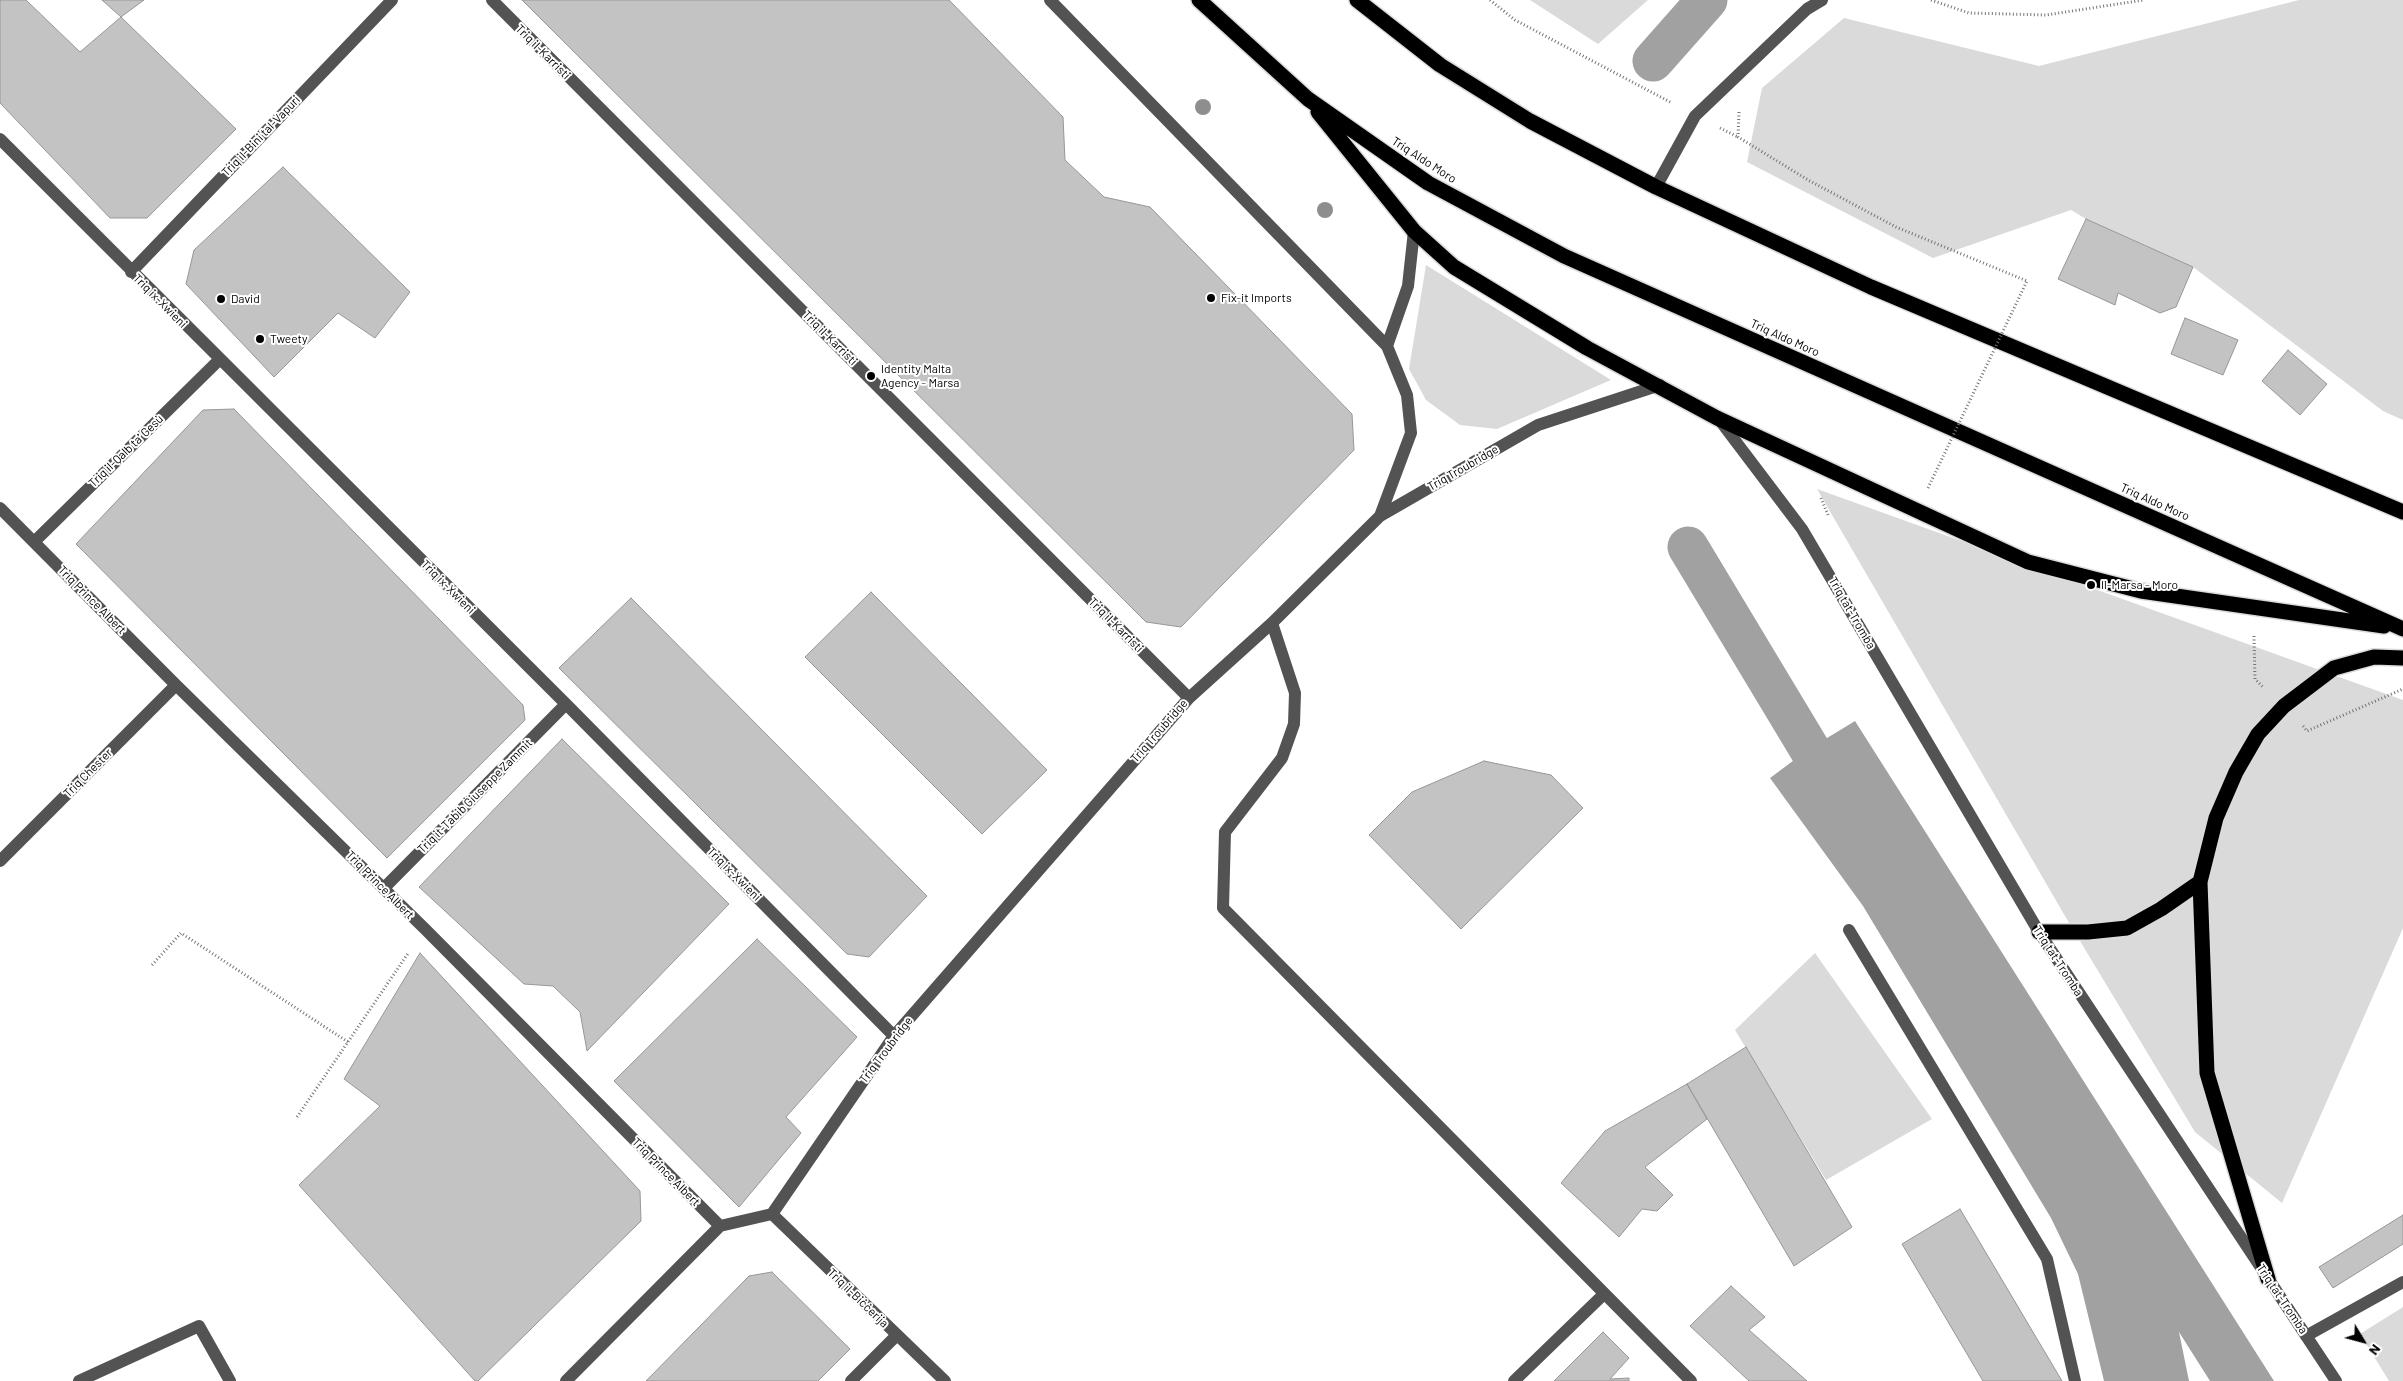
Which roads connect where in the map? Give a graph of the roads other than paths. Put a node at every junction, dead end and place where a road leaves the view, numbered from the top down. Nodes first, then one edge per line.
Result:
1 (392, 0) edge
2 (492, 0) edge
3 (1050, 0) edge
4 (1199, 0) edge
5 (1356, 0) edge
6 (1822, 0) edge
7 (1308, 99) junction
8 (0, 139) edge
9 (1656, 187) junction
10 (1414, 231) junction
11 (131, 272) junction
12 (1387, 346) junction
13 (219, 360) junction
14 (1660, 385) junction
15 (1718, 418) junction
16 (0, 508) edge
17 (2403, 512) edge
18 (1380, 516) junction
19 (34, 542) junction
20 (1272, 623) junction
21 (2403, 628) edge
22 (2403, 658) edge
23 (176, 685) junction
24 (1188, 698) junction
25 (566, 704) junction
26 (0, 861) edge
27 (2200, 882) junction
28 (384, 888) junction
29 (1849, 930) dead end
30 (2039, 932) junction
31 (894, 1036) junction
32 (772, 1214) junction
33 (720, 1226) junction
34 (2268, 1279) junction
35 (2403, 1282) edge
36 (1604, 1294) junction
37 (897, 1335) junction
38 (2306, 1336) junction
39 (79, 1381) edge
40 (230, 1381) edge
41 (566, 1381) edge
42 (851, 1381) edge
43 (945, 1381) edge
44 (1514, 1381) edge
45 (1690, 1381) edge
46 (2075, 1381) edge
47 (2336, 1381) edge

1 - 11 street, Triq il-Bini tal-Vapuri
2 - 24 street, Triq il-Karristi
3 - 12 street
4 - 7 highway, Triq Aldo Moro
5 - 9 highway
6 - 9 street
7 - 10 highway
7 - 21 highway, Triq Aldo Moro
8 - 11 street, Triq ix-Xwieni
9 - 17 highway
10 - 12 street
10 - 14 highway
11 - 13 street, Triq ix-Xwieni
12 - 18 street
13 - 19 street, Triq il-Qalb ta' Gesù
13 - 25 street, Triq ix-Xwieni
14 - 15 highway
14 - 18 street, Triq Troubridge
15 - 21 highway
15 - 30 street, Triq tat-Tromba
16 - 19 street, Triq Prince Albert
18 - 20 street, Triq Troubridge
19 - 23 street, Triq Prince Albert
20 - 24 street, Triq Troubridge
20 - 36 street
22 - 27 highway
23 - 26 street, Triq Chester
23 - 28 street, Triq Prince Albert
24 - 31 street, Triq Troubridge
25 - 28 street, Triq it-Tabib Ġiuseppe Zammit
25 - 31 street, Triq ix-Xwieni
27 - 30 highway
27 - 34 highway
28 - 33 street, Triq Prince Albert
29 - 46 street
30 - 34 street, Triq tat-Tromba
31 - 32 street, Triq Troubridge
32 - 33 street
32 - 37 street, Triq il-Biċċerija
33 - 41 street
34 - 38 street, Triq tat-Tromba
35 - 38 street
36 - 44 street
36 - 45 street
37 - 42 street
37 - 43 street, Triq il-Biċċerija
38 - 47 street, Triq tat-Tromba
39 - 40 street

